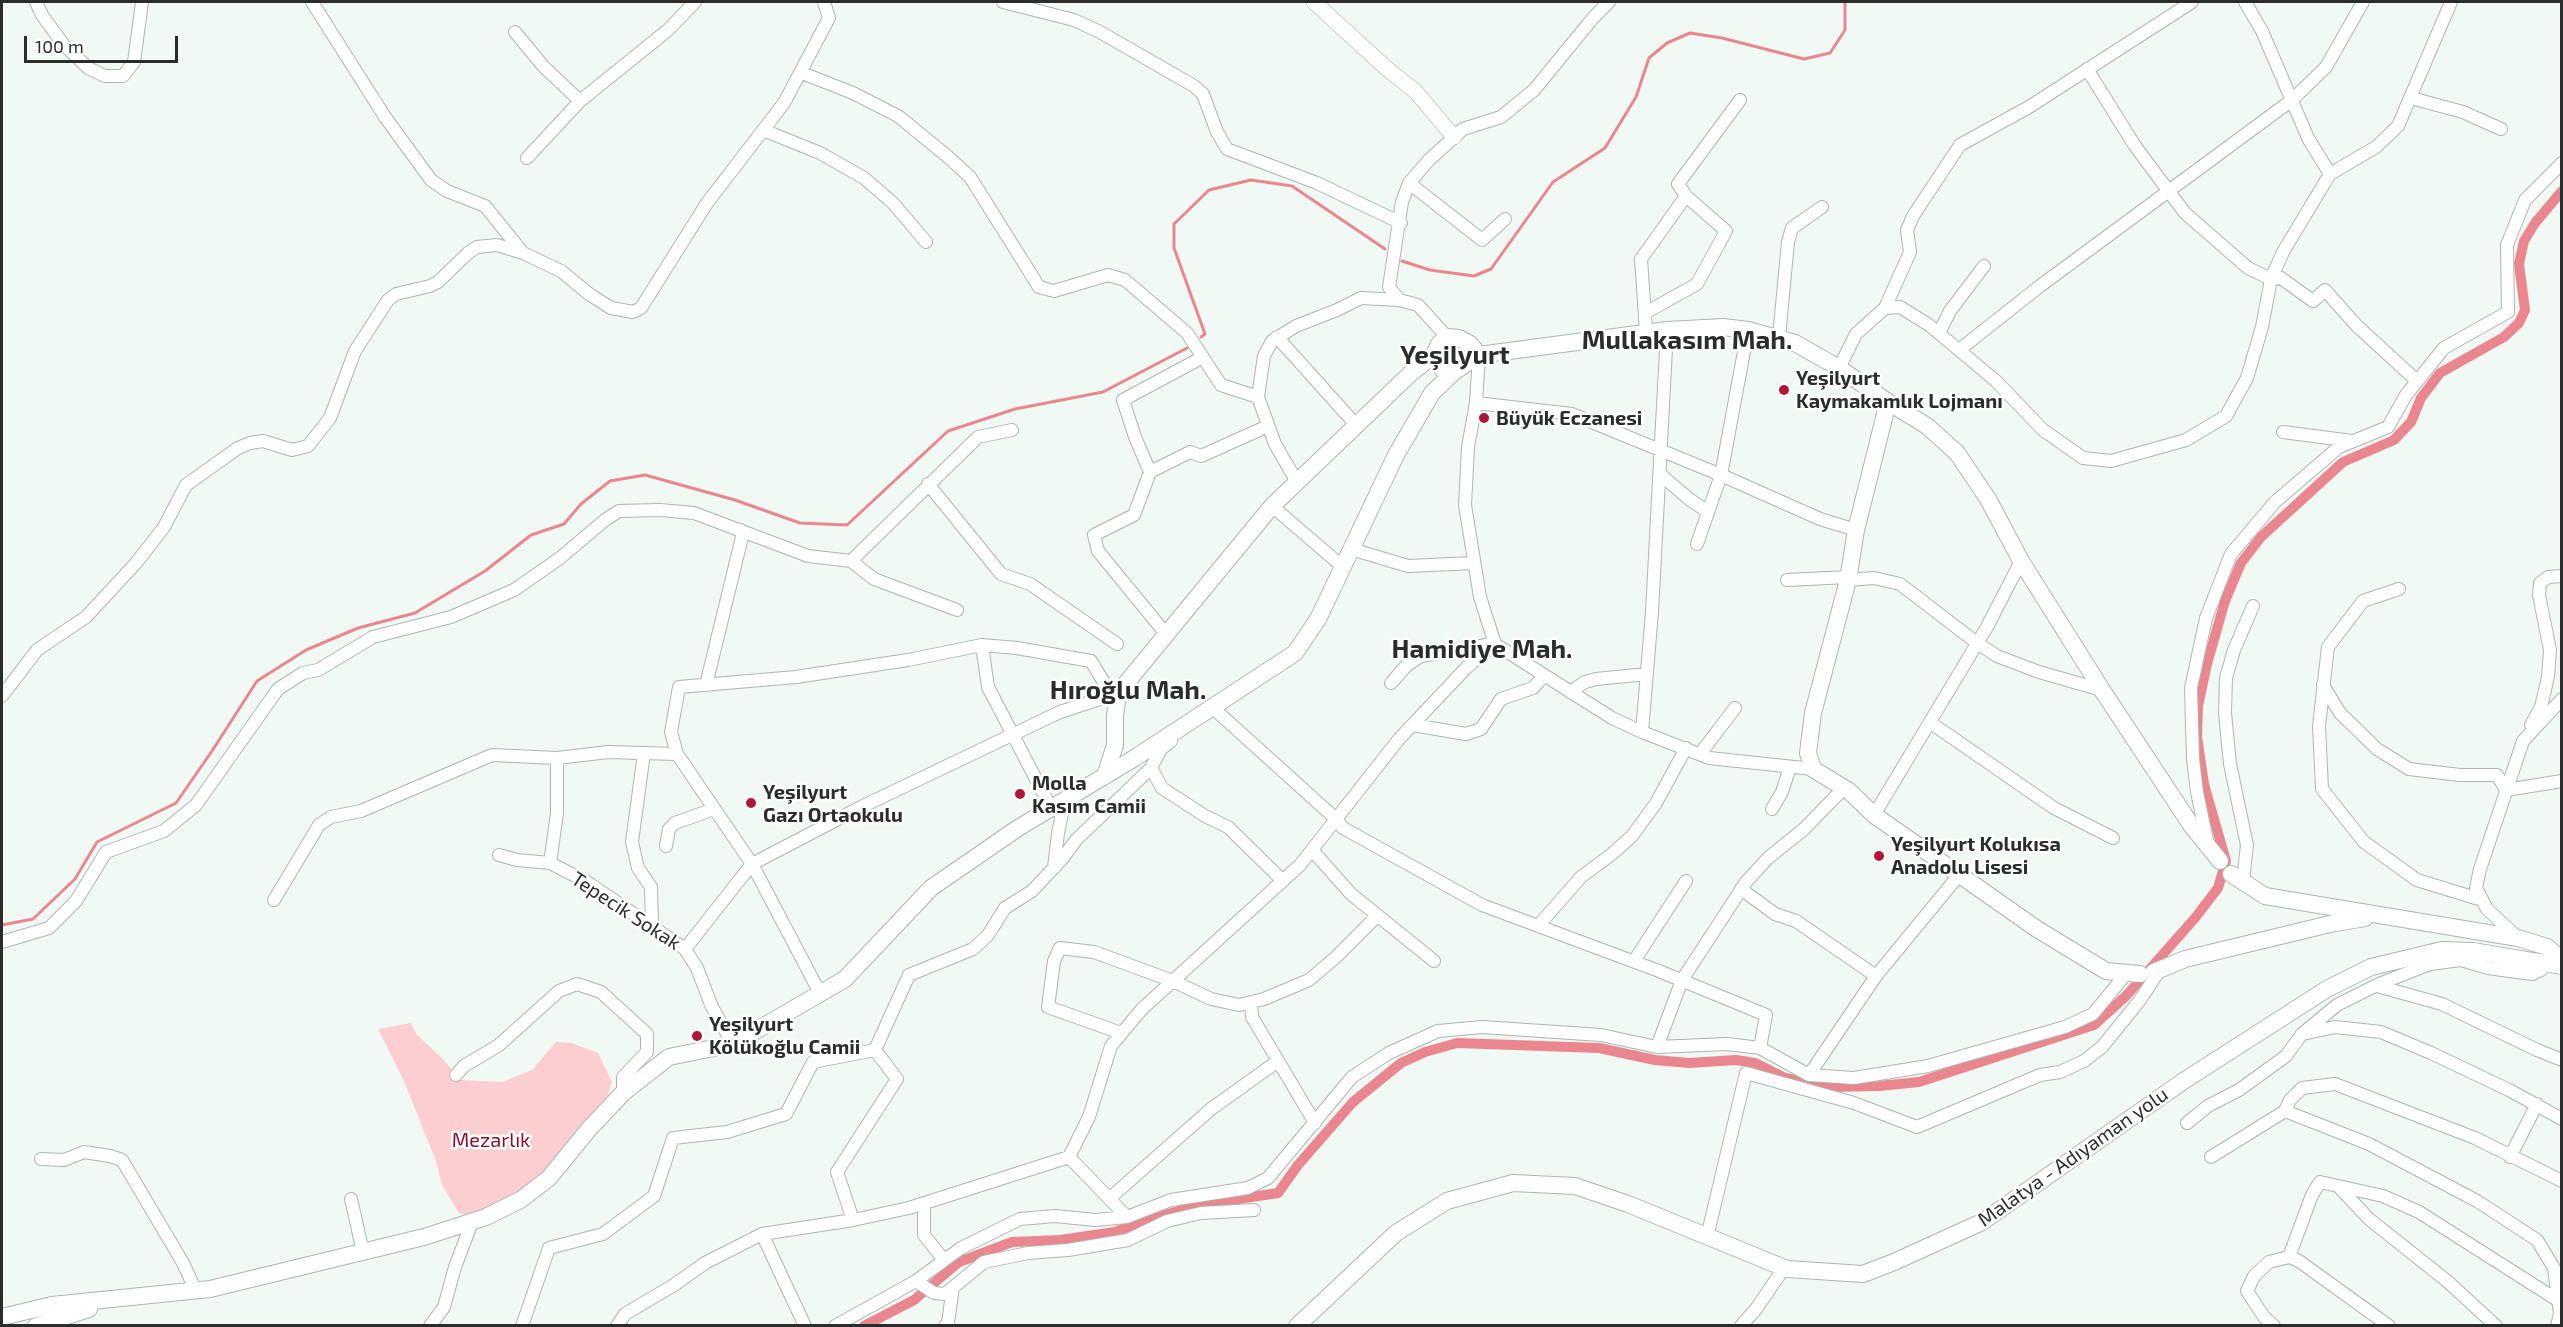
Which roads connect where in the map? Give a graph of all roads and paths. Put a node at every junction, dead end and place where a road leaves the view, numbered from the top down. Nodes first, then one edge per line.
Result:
1 (36, 2) edge
2 (142, 2) edge
3 (312, 2) edge
4 (695, 2) edge
5 (824, 2) edge
6 (1004, 2) edge
7 (1314, 2) edge
8 (1609, 2) edge
9 (2192, 2) edge
10 (2245, 2) edge
11 (2363, 2) edge
12 (2451, 2) edge
13 (515, 32) dead end
14 (2087, 69) junction
15 (802, 73) junction
16 (2411, 98) junction
17 (1740, 100) dead end
18 (2292, 100) junction
19 (580, 101) junction
20 (2501, 129) dead end
21 (763, 130) junction
22 (1454, 136) junction
23 (527, 158) dead end
24 (2562, 163) edge
25 (2330, 174) junction
26 (1409, 183) junction
27 (2169, 190) junction
28 (1686, 196) junction
29 (1822, 207) dead end
30 (1505, 219) dead end
31 (1401, 223) junction
32 (926, 242) dead end
33 (523, 253) junction
34 (1984, 266) dead end
35 (2271, 279) junction
36 (1399, 300) junction
37 (1885, 308) junction
38 (1644, 313) junction
39 (1667, 330) junction
40 (1748, 330) junction
41 (1646, 332) junction
42 (1939, 333) junction
43 (1278, 337) junction
44 (1447, 337) junction
45 (1779, 337) junction
46 (1959, 350) junction
47 (1434, 354) junction
48 (1479, 355) junction
49 (1203, 357) junction
50 (1839, 368) junction
51 (1454, 372) junction
52 (2417, 381) junction
53 (1258, 397) junction
54 (1887, 402) junction
55 (1476, 403) junction
56 (1268, 426) junction
57 (1357, 426) junction
58 (1012, 430) dead end
59 (2283, 432) dead end
60 (2354, 441) junction
61 (1661, 451) junction
62 (1150, 472) junction
63 (1660, 474) junction
64 (1721, 475) junction
65 (1297, 482) junction
66 (928, 484) junction
67 (1272, 506) junction
68 (1708, 512) junction
69 (741, 530) junction
70 (1856, 530) junction
71 (1697, 544) dead end
72 (1351, 549) junction
73 (851, 561) junction
74 (2021, 561) junction
75 (1474, 563) junction
76 (1343, 567) junction
77 (2562, 576) edge
78 (1848, 578) junction
79 (1787, 580) dead end
80 (2399, 590) dead end
81 (2253, 606) dead end
82 (957, 610) dead end
83 (1166, 634) junction
84 (1977, 643) junction
85 (1117, 644) dead end
86 (1495, 644) junction
87 (982, 645) junction
88 (1647, 674) junction
89 (1544, 676) junction
90 (1390, 683) dead end
91 (706, 685) junction
92 (2323, 686) junction
93 (2102, 690) junction
94 (1570, 692) junction
95 (1118, 693) junction
96 (2, 696) edge
97 (2562, 699) edge
98 (1213, 708) junction
99 (1735, 708) dead end
100 (1194, 720) junction
101 (1931, 723) junction
102 (1413, 725) junction
103 (1642, 732) junction
104 (1011, 736) junction
105 (2523, 741) junction
106 (1686, 748) junction
107 (644, 753) junction
108 (677, 754) junction
109 (1700, 754) junction
110 (557, 758) junction
111 (1790, 767) junction
112 (1151, 768) junction
113 (1813, 769) junction
114 (1105, 776) junction
115 (2562, 781) edge
116 (1844, 788) junction
117 (2506, 790) junction
118 (1065, 799) junction
119 (1051, 808) junction
120 (714, 809) junction
121 (1772, 809) dead end
122 (1874, 815) junction
123 (1336, 819) junction
124 (1058, 833) junction
125 (2113, 838) dead end
126 (666, 846) dead end
127 (2208, 847) junction
128 (1069, 850) junction
129 (1312, 850) junction
130 (498, 855) dead end
131 (2220, 861) joint
132 (550, 863) junction
133 (752, 864) junction
134 (1054, 868) junction
135 (1959, 874) junction
136 (2237, 878) junction
137 (1283, 881) junction
138 (1686, 881) dead end
139 (1741, 889) junction
140 (274, 900) dead end
141 (2482, 900) junction
142 (1377, 916) junction
143 (2378, 916) junction
144 (652, 925) junction
145 (1538, 926) junction
146 (2518, 938) junction
147 (2, 942) edge
148 (685, 949) junction
149 (1434, 961) dead end
150 (1634, 961) junction
151 (2557, 963) edge
152 (2145, 973) junction
153 (1876, 976) junction
154 (1682, 980) junction
155 (1173, 981) junction
156 (2377, 986) junction
157 (820, 995) junction
158 (1251, 1003) junction
159 (1122, 1033) junction
160 (2302, 1034) junction
161 (734, 1044) junction
162 (1657, 1047) junction
163 (1760, 1048) junction
164 (875, 1050) junction
165 (2560, 1056) edge
166 (1278, 1061) junction
167 (456, 1075) dead end
168 (1809, 1075) junction
169 (623, 1093) junction
170 (2537, 1104) junction
171 (2285, 1112) junction
172 (2562, 1119) edge
173 (1315, 1123) junction
174 (2187, 1123) dead end
175 (1069, 1157) junction
176 (2211, 1157) dead end
177 (2510, 1157) junction
178 (41, 1159) dead end
179 (2562, 1181) edge
180 (2338, 1186) junction
181 (1110, 1198) junction
182 (351, 1199) dead end
183 (924, 1203) junction
184 (1254, 1210) dead end
185 (1127, 1217) junction
186 (853, 1220) junction
187 (472, 1222) junction
188 (762, 1234) junction
189 (1707, 1237) junction
190 (363, 1252) junction
191 (2289, 1257) junction
192 (944, 1260) junction
193 (1784, 1268) junction
194 (924, 1286) junction
195 (953, 1287) junction
196 (196, 1291) junction
197 (121, 1299) junction
198 (2559, 1301) junction
199 (2, 1317) edge
200 (2273, 1325) edge
201 (36, 1326) edge
202 (430, 1326) edge
203 (522, 1326) edge
204 (617, 1326) edge
205 (805, 1326) edge
206 (835, 1326) edge
207 (945, 1326) edge
208 (1297, 1326) edge
209 (1741, 1326) edge
210 (2389, 1326) edge
211 (2496, 1326) edge
212 (2557, 1326) edge

1 - 2 street
3 - 33 street
4 - 19 street
5 - 15 street
6 - 31 street
7 - 22 street
8 - 22 street
9 - 14 street
10 - 18 street
11 - 18 street
12 - 16 street
13 - 19 street
14 - 27 street
14 - 37 street
15 - 21 street
15 - 49 street
16 - 20 street
16 - 25 street
17 - 28 street
18 - 25 street
18 - 27 street
19 - 23 street
21 - 32 street
21 - 33 street
22 - 26 street
24 - 52 street
25 - 35 street
26 - 30 street
26 - 31 street
27 - 35 street
27 - 46 street
28 - 38 street
28 - 38 street
29 - 45 street
31 - 36 street
33 - 96 street
34 - 42 street
35 - 46 street
35 - 52 street
36 - 43 street
36 - 44 street
37 - 42 street
37 - 50 street
38 - 41 street
39 - 40 main road
39 - 41 main road
39 - 61 street
40 - 45 main road
40 - 64 street
41 - 48 main road
42 - 46 street
43 - 53 street
43 - 57 street
44 - 47 main road
44 - 48 main road
45 - 50 main road
47 - 51 main road
47 - 57 main road
48 - 51 main road
48 - 55 street
49 - 53 street
49 - 62 street
50 - 54 main road
51 - 72 main road
52 - 60 street
53 - 56 street
54 - 70 main road
54 - 74 main road
55 - 61 street
55 - 75 street
56 - 62 street
56 - 65 street
57 - 65 main road
58 - 66 street
59 - 60 street
60 - 127 street
61 - 63 street
61 - 64 street
62 - 83 street
63 - 68 street
63 - 88 street
64 - 68 street
64 - 70 street
65 - 67 main road
66 - 73 street
66 - 85 street
67 - 76 street
67 - 83 main road
68 - 71 street
69 - 73 street
69 - 91 street
69 - 147 street
70 - 78 main road
72 - 75 street
72 - 76 main road
73 - 82 street
74 - 84 street
74 - 93 main road
75 - 86 street
76 - 98 main road
77 - 105 street
78 - 79 street
78 - 84 street
78 - 113 main road
80 - 92 street
81 - 136 street
83 - 95 main road
84 - 93 street
84 - 101 street
86 - 89 street
86 - 90 street
86 - 102 street
87 - 91 street
87 - 95 street
87 - 104 street
88 - 94 street
88 - 103 street
89 - 94 street
89 - 102 street
91 - 108 street
92 - 117 street
92 - 141 street
93 - 127 main road
94 - 103 street
95 - 104 street
95 - 114 main road
97 - 105 street
98 - 100 main road
98 - 123 street
99 - 109 street
100 - 112 street
100 - 114 main road
101 - 122 street
101 - 125 street
102 - 123 street
103 - 106 street
104 - 119 street
104 - 133 street
105 - 117 street
106 - 109 street
106 - 145 street
107 - 108 street
107 - 110 street
107 - 144 street
108 - 120 street
109 - 111 street
110 - 132 street
110 - 140 street
111 - 113 street
111 - 121 street
112 - 128 street
112 - 137 street
113 - 116 main road
114 - 118 main road
115 - 117 street
116 - 122 main road
116 - 139 street
117 - 141 street
118 - 119 main road
118 - 124 street
119 - 157 main road
120 - 126 street
120 - 133 street
122 - 135 main road
123 - 129 street
123 - 145 street
124 - 128 street
124 - 134 street
127 - 131 main road
128 - 134 street
129 - 137 street
129 - 142 street
130 - 132 street, Tepecik Sokak
131 - 136 street
132 - 144 street, Tepecik Sokak
133 - 148 street
133 - 157 street
134 - 164 street
135 - 152 main road
135 - 153 street
136 - 143 main road
137 - 155 street
138 - 150 street
139 - 153 street
139 - 154 street
141 - 146 street
142 - 149 street
142 - 158 street
143 - 146 main road
143 - 152 main road
144 - 148 street, Tepecik Sokak
145 - 150 street
146 - 151 main road
148 - 161 street, Tepecik Sokak
150 - 154 street
151 - 156 street
151 - 193 main road, Malatya - Adıyaman yolu
152 - 168 street
152 - 189 street
153 - 168 street
154 - 162 street
154 - 163 street
155 - 158 street
155 - 159 street
155 - 159 street
156 - 160 street
156 - 165 street
157 - 161 main road
158 - 166 street
159 - 175 street
160 - 170 street
160 - 174 street
161 - 169 main road
162 - 163 street
162 - 173 street
163 - 168 street
164 - 186 street
164 - 203 street
166 - 173 street
166 - 181 street
167 - 169 street
169 - 187 main road
170 - 172 street
170 - 177 street
171 - 176 street
171 - 177 street
171 - 198 street
173 - 185 street
175 - 181 street
175 - 183 street
177 - 179 street
178 - 196 street
180 - 191 street
180 - 198 street
180 - 211 street
181 - 185 street
182 - 190 street
183 - 186 street
183 - 192 street
184 - 195 street
185 - 192 street
186 - 188 street
187 - 190 main road
187 - 202 street
188 - 204 street
188 - 205 street
189 - 193 main road, Malatya - Adıyaman yolu
189 - 208 main road, Malatya - Adıyaman yolu
190 - 196 main road
191 - 200 street
191 - 210 street
192 - 194 street
193 - 209 street
194 - 195 street
194 - 206 street
195 - 207 street
196 - 197 main road
197 - 199 main road
197 - 201 main road
198 - 212 street

